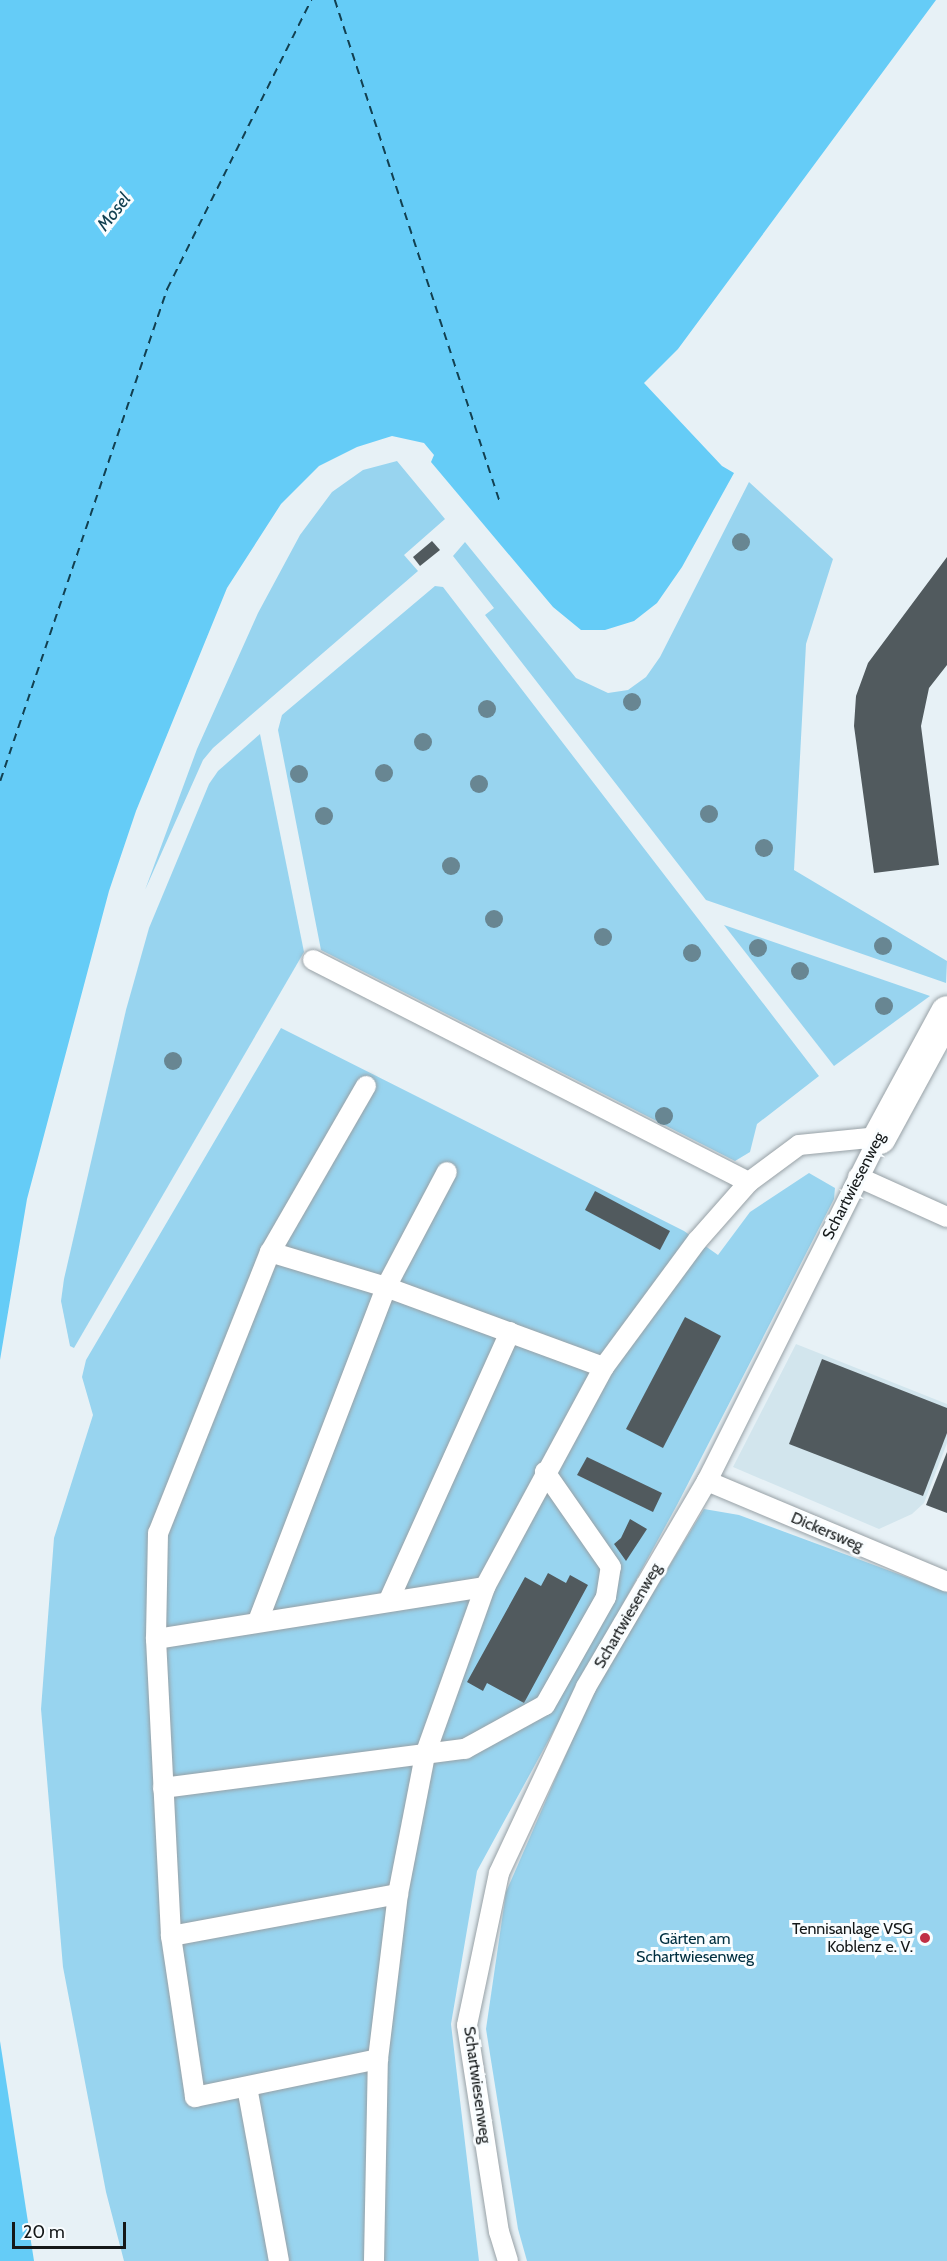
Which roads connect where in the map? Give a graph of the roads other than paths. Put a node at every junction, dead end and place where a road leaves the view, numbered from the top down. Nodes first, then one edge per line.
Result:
1 (313, 960) dead end
2 (947, 1012) edge
3 (366, 1086) dead end
4 (879, 1137) junction
5 (447, 1172) dead end
6 (858, 1177) junction
7 (749, 1182) junction
8 (947, 1217) edge
9 (270, 1252) junction
10 (386, 1287) junction
11 (510, 1332) junction
12 (604, 1367) junction
13 (545, 1472) junction
14 (707, 1481) junction
15 (947, 1581) edge
16 (485, 1587) junction
17 (389, 1600) junction
18 (258, 1621) junction
19 (156, 1639) junction
20 (425, 1755) junction
21 (163, 1788) junction
22 (398, 1894) junction
23 (171, 1936) junction
24 (378, 2060) junction
25 (248, 2087) junction
26 (279, 2261) edge
27 (374, 2261) edge
28 (508, 2261) edge

1 - 7 lane
2 - 4 street, Schartwiesenweg
3 - 9 lane
4 - 6 lane, Schartwiesenweg
4 - 7 lane
5 - 10 lane
6 - 8 lane
6 - 14 lane, Schartwiesenweg
7 - 12 lane
9 - 10 lane
9 - 19 lane
10 - 11 lane
10 - 18 lane
11 - 12 lane
11 - 17 lane
12 - 13 lane
13 - 16 lane
13 - 20 lane
14 - 15 lane, Dickersweg
14 - 28 lane, Schartwiesenweg
16 - 17 lane
16 - 20 lane
17 - 18 lane
18 - 19 lane
19 - 21 lane
20 - 21 lane
20 - 22 lane
21 - 23 lane
22 - 23 lane
22 - 24 lane
23 - 25 lane
24 - 25 lane
24 - 27 lane
25 - 26 lane

